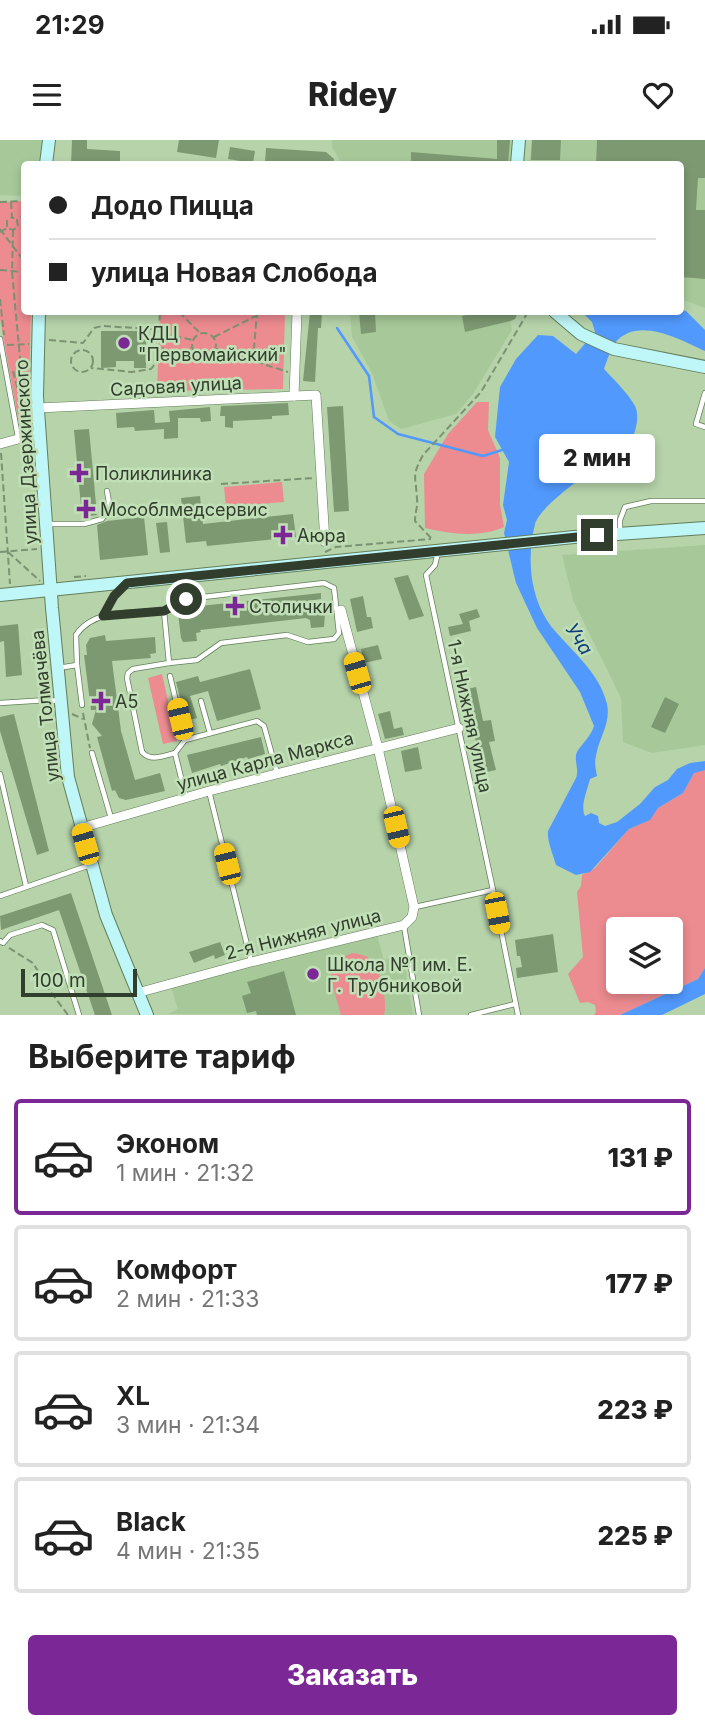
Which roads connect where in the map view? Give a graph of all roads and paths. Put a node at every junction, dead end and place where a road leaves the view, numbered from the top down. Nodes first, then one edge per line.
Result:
1 (49, 140) edge
2 (519, 140) edge
3 (46, 161) edge
4 (517, 161) edge
5 (11, 201) junction
6 (21, 201) edge
7 (0, 202) edge
8 (21, 217) edge
9 (12, 218) junction
10 (17, 220) junction
11 (7, 228) junction
12 (13, 230) junction
13 (1, 231) edge
14 (13, 245) junction
15 (21, 257) edge
16 (0, 270) edge
17 (12, 272) junction
18 (21, 272) edge
19 (39, 315) edge
20 (160, 315) edge
21 (182, 315) edge
22 (253, 315) edge
23 (257, 315) edge
24 (297, 315) edge
25 (526, 315) edge
26 (559, 315) edge
27 (159, 331) junction
28 (163, 334) junction
29 (200, 334) junction
30 (213, 337) junction
31 (0, 339) edge
32 (48, 340) dead end
33 (193, 340) junction
34 (83, 343) junction
35 (31, 344) dead end
36 (6, 345) dead end
37 (19, 345) junction
38 (192, 348) junction
39 (216, 349) junction
40 (83, 350) junction
41 (160, 360) junction
42 (253, 361) junction
43 (705, 367) edge
44 (91, 368) junction
45 (294, 374) junction
46 (0, 389) edge
47 (9, 389) junction
48 (18, 390) dead end
49 (23, 390) junction
50 (29, 390) dead end
51 (705, 393) edge
52 (293, 396) junction
53 (33, 404) junction
54 (14, 416) junction
55 (705, 427) edge
56 (40, 433) junction
57 (18, 437) junction
58 (0, 444) edge
59 (321, 477) junction
60 (221, 484) dead end
61 (107, 491) dead end
62 (705, 501) edge
63 (47, 525) junction
64 (705, 528) edge
65 (620, 533) junction
66 (326, 542) dead end
67 (37, 549) dead end
68 (7, 551) junction
69 (0, 552) edge
70 (438, 552) junction
71 (322, 553) dead end
72 (41, 582) dead end
73 (127, 583) junction
74 (10, 585) dead end
75 (52, 591) junction
76 (0, 595) edge
77 (341, 610) dead end
78 (164, 611) junction
79 (103, 616) junction
80 (169, 663) junction
81 (77, 665) junction
82 (57, 668) junction
83 (170, 676) dead end
84 (60, 701) junction
85 (201, 701) dead end
86 (0, 703) edge
87 (82, 705) joint
88 (71, 714) dead end
89 (84, 719) junction
90 (459, 728) junction
91 (210, 733) junction
92 (185, 740) junction
93 (378, 748) junction
94 (92, 752) joint
95 (175, 753) junction
96 (0, 774) edge
97 (278, 774) junction
98 (209, 791) junction
99 (186, 798) junction
100 (111, 819) junction
101 (81, 828) junction
102 (91, 864) junction
103 (26, 886) junction
104 (493, 890) junction
105 (0, 896) edge
106 (414, 907) junction
107 (404, 925) junction
108 (1, 944) edge
109 (251, 962) junction
110 (138, 993) junction
111 (515, 1004) junction
112 (68, 1015) edge
113 (79, 1015) edge
114 (148, 1015) edge
115 (419, 1015) edge
116 (471, 1015) edge
117 (518, 1015) edge

1 - 3 main road
2 - 4 main road
5 - 6 path
5 - 7 path
5 - 9 path
8 - 10 path
9 - 10 path
9 - 11 path
10 - 12 path
11 - 12 path
11 - 13 path
12 - 14 path
13 - 14 path
14 - 15 path
14 - 17 path
16 - 17 path
17 - 18 path
17 - 37 path
19 - 53 main road, улица Дзержинского
20 - 27 path
21 - 29 path
22 - 30 path
23 - 42 path
24 - 45 street
25 - 71 path
26 - 43 main road
27 - 28 path
27 - 34 path
28 - 33 path
28 - 41 path
29 - 30 path
29 - 33 path
30 - 39 path
31 - 47 lane
32 - 34 path
33 - 38 path
34 - 40 path
35 - 37 path
36 - 37 path
37 - 49 path
38 - 39 path
38 - 41 path
39 - 42 path
40 - 44 path
40 - 44 path
41 - 44 path
42 - 45 path
45 - 52 street
46 - 47 lane
47 - 54 lane
48 - 49 path
49 - 50 path
51 - 55 lane
52 - 53 street, Садовая улица
52 - 59 street, Садовая улица
53 - 54 path
53 - 56 main road, улица Дзержинского
54 - 57 lane
56 - 57 street
56 - 63 main road, улица Дзержинского
57 - 58 street
58 - 68 path
59 - 60 path
59 - 66 street
61 - 63 lane
62 - 65 lane
63 - 75 main road, улица Дзержинского
64 - 65 main road
65 - 70 main road
67 - 68 path
68 - 69 path
68 - 72 path
68 - 74 path
70 - 73 main road
70 - 90 lane, 1-я Нижняя улица
73 - 75 main road
73 - 79 lane
75 - 76 main road
75 - 82 main road, улица Толмачёва
77 - 93 street
78 - 79 lane
78 - 80 lane
78 - 80 lane
79 - 81 lane
80 - 95 lane
81 - 82 lane
81 - 87 lane
82 - 84 main road, улица Толмачёва
83 - 92 lane
84 - 86 lane
84 - 101 main road, улица Толмачёва
85 - 91 lane
87 - 89 path
88 - 89 path
89 - 94 path
90 - 93 street, улица Карла Маркса
90 - 104 lane, 1-я Нижняя улица
91 - 92 lane
91 - 97 lane
92 - 95 lane
93 - 97 street, улица Карла Маркса
93 - 106 street
94 - 100 lane
95 - 99 lane
96 - 103 lane
97 - 98 street, улица Карла Маркса
98 - 99 street, улица Карла Маркса
98 - 109 lane
99 - 100 street, улица Карла Маркса
100 - 101 street, улица Карла Маркса
101 - 102 main road, улица Толмачёва
102 - 103 lane
102 - 110 main road, улица Толмачёва
103 - 105 lane
104 - 106 lane
104 - 111 lane, 1-я Нижняя улица
106 - 107 street, 2-я Нижняя улица
107 - 109 street, 2-я Нижняя улица
107 - 115 lane
108 - 112 path
108 - 113 lane
109 - 110 street, 2-я Нижняя улица
110 - 114 main road, улица Толмачёва
111 - 116 lane
111 - 117 lane, 1-я Нижняя улица

